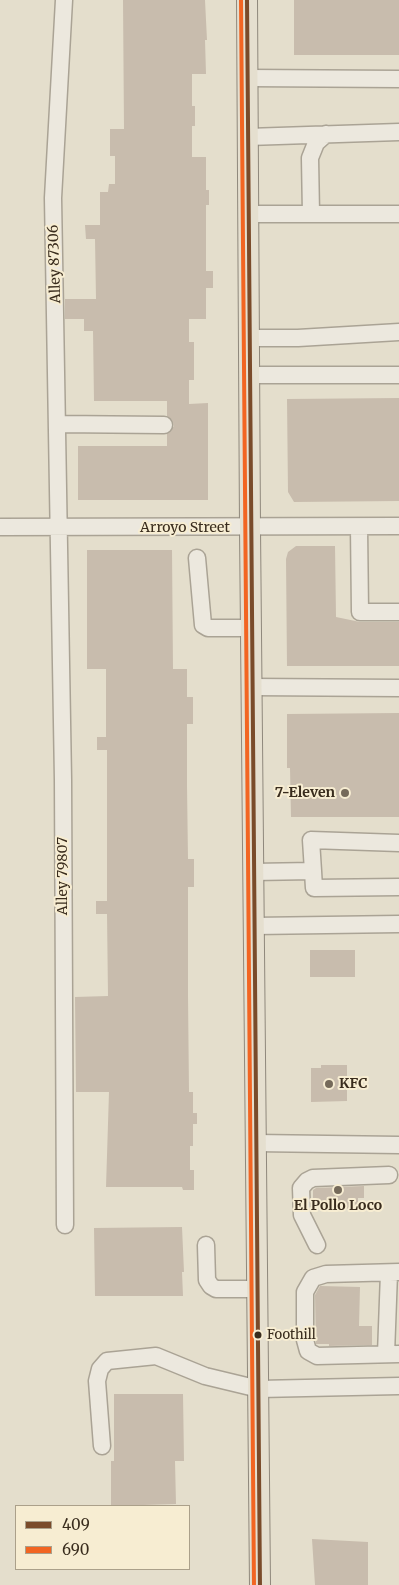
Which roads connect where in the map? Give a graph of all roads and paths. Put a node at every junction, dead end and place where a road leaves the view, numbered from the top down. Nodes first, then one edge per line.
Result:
1 (64, 0) edge
2 (247, 0) edge
3 (248, 78) junction
4 (399, 78) edge
5 (399, 132) edge
6 (326, 134) junction
7 (248, 137) junction
8 (249, 214) junction
9 (311, 214) junction
10 (399, 214) edge
11 (399, 332) edge
12 (250, 338) junction
13 (249, 375) junction
14 (399, 375) edge
15 (58, 424) junction
16 (164, 425) dead end
17 (399, 526) edge
18 (0, 527) edge
19 (359, 527) junction
20 (59, 528) junction
21 (250, 528) junction
22 (197, 558) dead end
23 (399, 612) edge
24 (250, 628) junction
25 (251, 687) junction
26 (399, 688) edge
27 (399, 843) edge
28 (313, 871) junction
29 (253, 872) junction
30 (399, 887) edge
31 (399, 924) edge
32 (254, 926) junction
33 (256, 1144) junction
34 (399, 1145) edge
35 (389, 1175) dead end
36 (65, 1225) dead end
37 (206, 1245) dead end
38 (316, 1245) dead end
39 (394, 1272) edge
40 (258, 1289) junction
41 (393, 1354) edge
42 (399, 1386) edge
43 (258, 1389) junction
44 (102, 1446) dead end
45 (260, 1578) edge

1 - 15 street, Alley 87306
2 - 3 main road
3 - 4 street
3 - 7 main road
5 - 6 street
6 - 7 street
6 - 9 street
7 - 8 main road
8 - 9 street
8 - 12 main road
9 - 10 street
11 - 12 street
12 - 13 main road
13 - 14 street
13 - 21 main road
15 - 16 street
15 - 20 street, Alley 87306
17 - 19 street, Arroyo Street
18 - 20 street, Arroyo Street
19 - 21 street, Arroyo Street
19 - 23 street
20 - 21 street, Arroyo Street
20 - 36 street, Alley 79807
21 - 24 main road
22 - 24 street
24 - 25 main road
25 - 26 street
25 - 29 main road
27 - 28 street
28 - 29 street
28 - 30 street
29 - 32 main road
31 - 32 street
32 - 33 main road
33 - 34 street
33 - 40 main road
35 - 38 street
37 - 40 street
39 - 41 street
39 - 41 street
40 - 43 main road
42 - 43 street
43 - 44 street
43 - 45 main road

